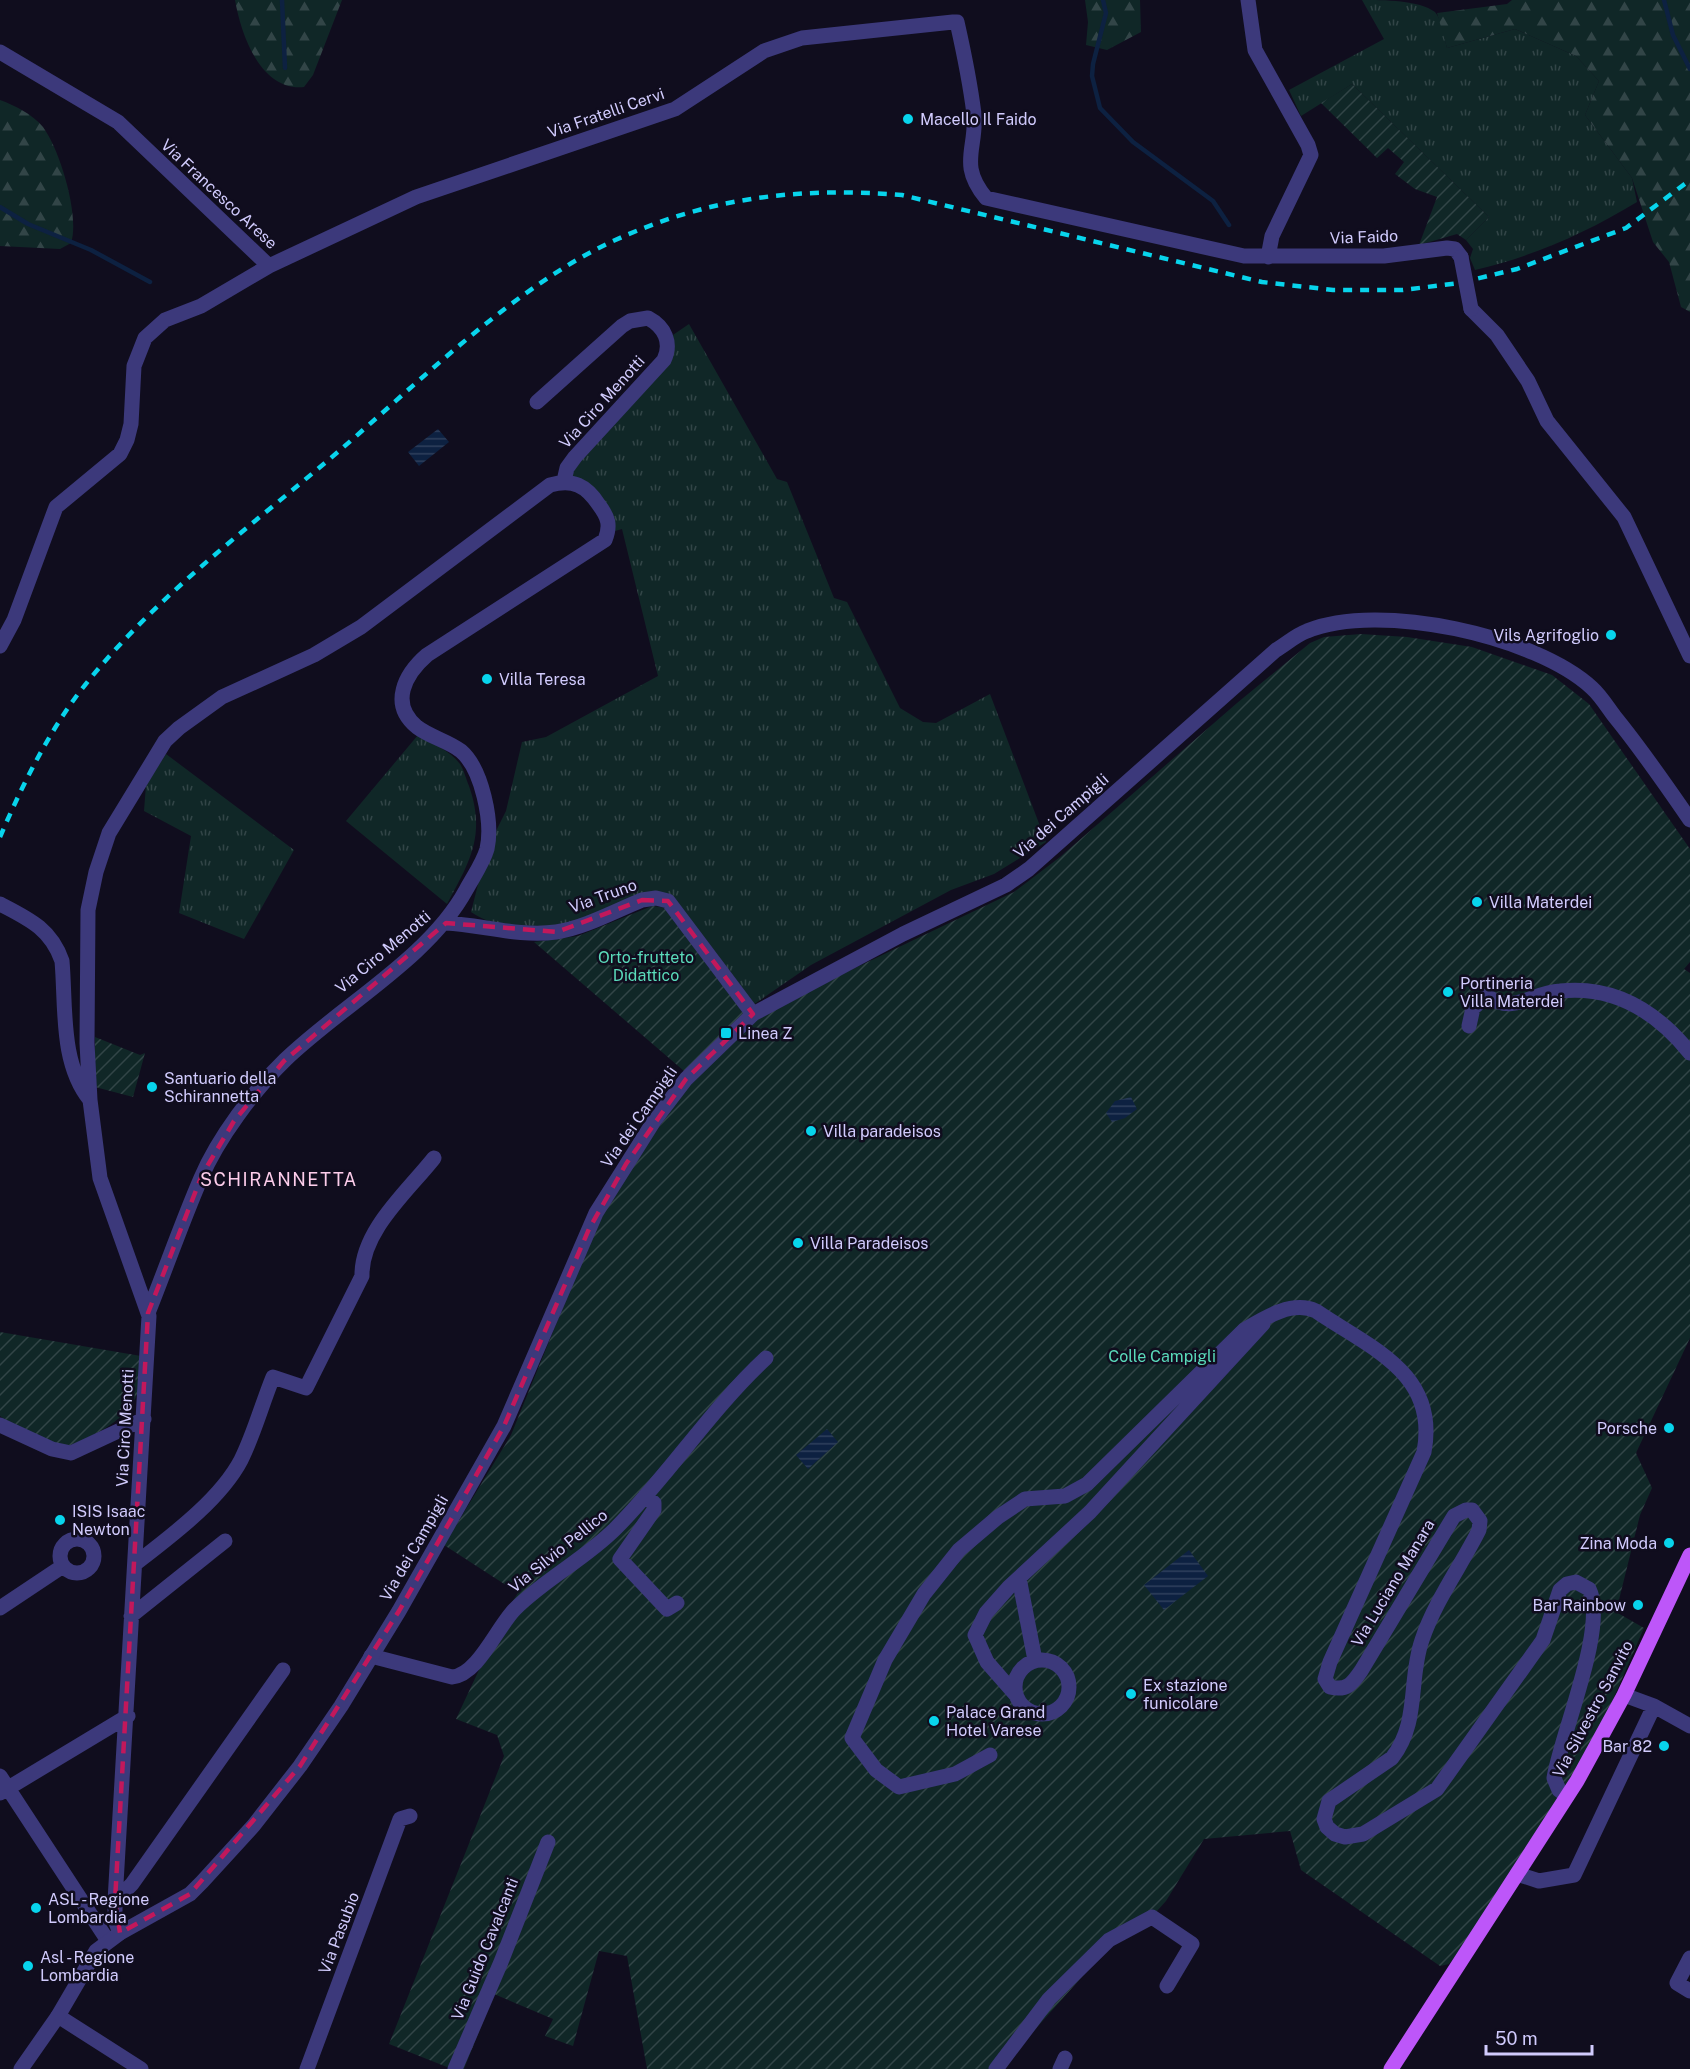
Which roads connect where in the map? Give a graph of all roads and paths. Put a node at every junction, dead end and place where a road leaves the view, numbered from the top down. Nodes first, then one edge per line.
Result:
1 (1248, 0) edge
2 (957, 22) joint
3 (0, 52) edge
4 (1268, 257) junction
5 (269, 266) junction
6 (537, 402) dead end
7 (564, 482) junction
8 (0, 646) edge
9 (1690, 656) edge
10 (1690, 820) edge
11 (0, 904) edge
12 (446, 923) junction
13 (753, 1014) junction
14 (1469, 1026) dead end
15 (1690, 1053) edge
16 (90, 1100) junction
17 (434, 1158) dead end
18 (148, 1313) junction
19 (1271, 1315) junction
20 (766, 1358) dead end
21 (144, 1419) junction
22 (0, 1425) edge
23 (645, 1497) junction
24 (225, 1541) dead end
25 (1690, 1555) edge
26 (135, 1564) junction
27 (63, 1566) dead end
28 (1019, 1578) junction
29 (677, 1603) dead end
30 (0, 1608) edge
31 (131, 1616) junction
32 (371, 1656) junction
33 (1035, 1660) junction
34 (283, 1670) dead end
35 (1016, 1695) junction
36 (1624, 1695) junction
37 (1654, 1706) junction
38 (128, 1716) junction
39 (1690, 1726) edge
40 (990, 1755) dead end
41 (2, 1786) edge
42 (1567, 1796) junction
43 (410, 1816) dead end
44 (548, 1842) dead end
45 (1517, 1874) junction
46 (115, 1901) junction
47 (114, 1937) junction
48 (1690, 1958) edge
49 (1167, 1986) dead end
50 (1684, 1987) edge
51 (58, 2016) junction
52 (21, 2069) edge
53 (141, 2069) edge
54 (307, 2069) edge
55 (455, 2069) edge
56 (996, 2069) edge
57 (1391, 2069) edge

1 - 4 street
2 - 4 street, Via Faido
2 - 5 street, Via Fratelli Cervi
3 - 5 street, Via Francesco Arese
4 - 9 street, Via Faido, bridge
5 - 8 street, Via Francesco Arese
6 - 7 street, Via Ciro Menotti
7 - 12 street, Via Ciro Menotti
7 - 16 street, Via Ciro Menotti
10 - 13 street, Via dei Campigli
11 - 16 street
12 - 13 street, Via Truno
12 - 18 street, Via Ciro Menotti
13 - 32 street, Via dei Campigli
14 - 15 street
16 - 18 street, Via Ciro Menotti
17 - 26 street
18 - 21 street, Via Ciro Menotti
19 - 28 street
19 - 40 street, Via Luciano Manara
19 - 42 street, Via Luciano Manara
20 - 23 street, Via Silvio Pellico
21 - 22 street
21 - 26 street, Via Ciro Menotti
23 - 29 street
23 - 32 street, Via Silvio Pellico
24 - 31 street
25 - 36 main road, Via Silvestro Sanvito
26 - 31 street, Via Ciro Menotti
27 - 30 street
28 - 33 street
28 - 35 street
31 - 38 street, Via Ciro Menotti
32 - 47 street, Via dei Campigli
33 - 35 street
33 - 35 street
34 - 46 street
36 - 37 street
36 - 42 main road, Via Silvestro Sanvito
37 - 39 street
37 - 45 street
38 - 41 street
38 - 46 street, Via Ciro Menotti
41 - 47 street
42 - 45 main road, Via Silvestro Sanvito
43 - 54 street, Via Pasubio
44 - 55 street, Via Guido Cavalcanti
45 - 57 main road, Via Silvestro Sanvito
46 - 47 street, Via Ciro Menotti
47 - 51 street, Via dei Campigli
48 - 50 street
49 - 56 street
51 - 52 street, Via dei Campigli
51 - 53 street

